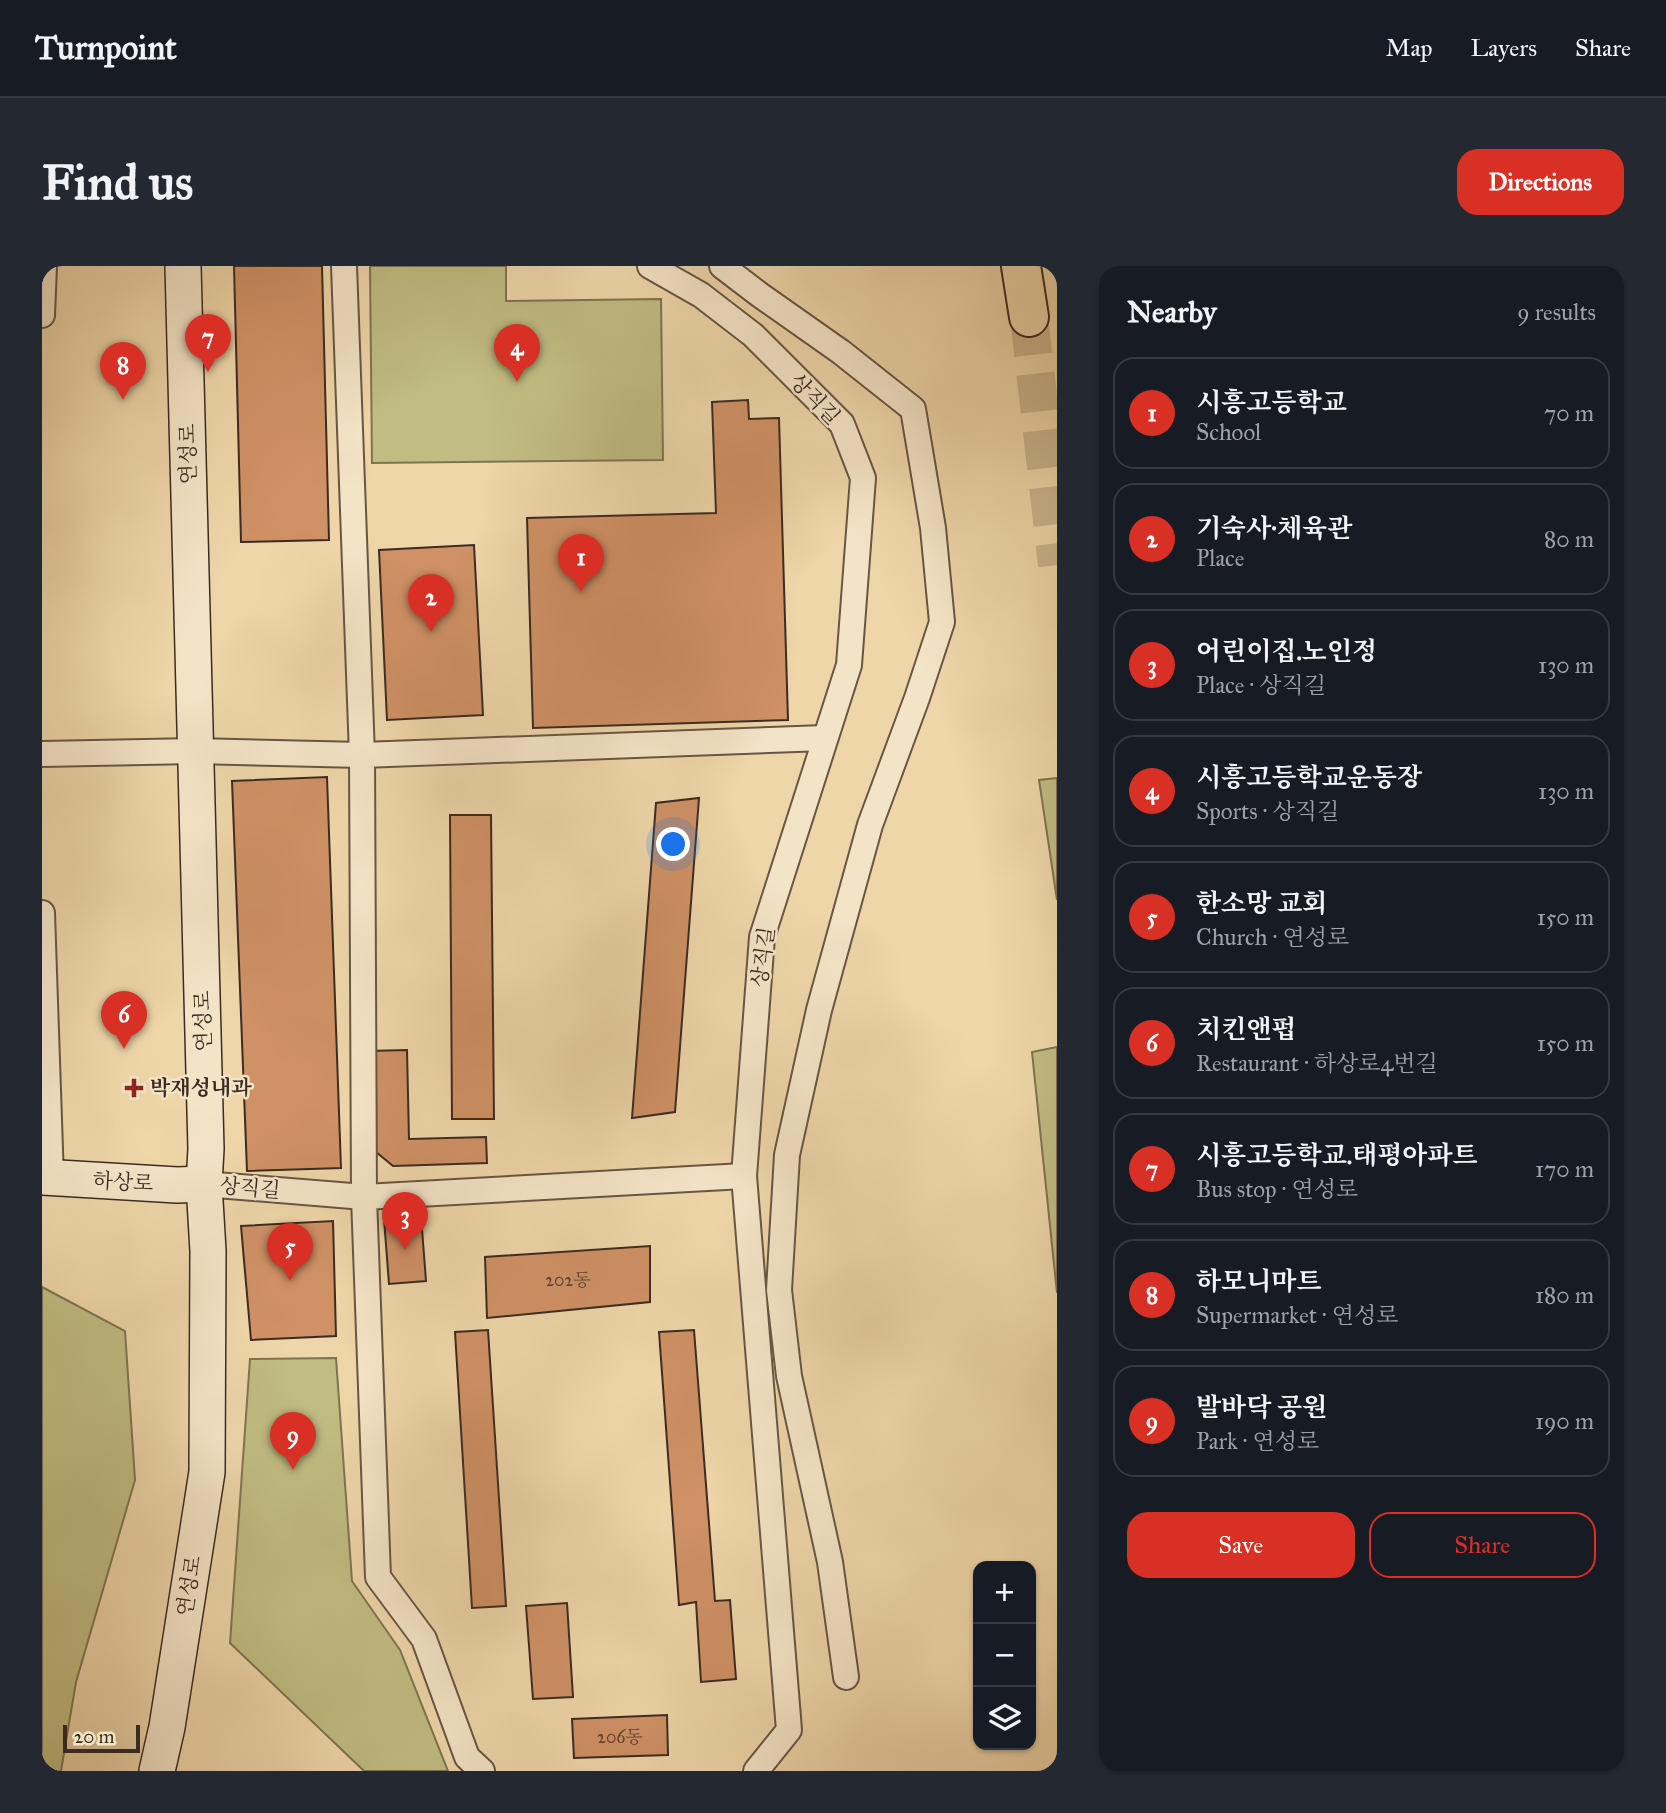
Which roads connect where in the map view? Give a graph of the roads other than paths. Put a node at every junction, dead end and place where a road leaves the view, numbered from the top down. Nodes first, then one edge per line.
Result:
1 (44, 266) edge
2 (183, 266) edge
3 (344, 266) edge
4 (650, 266) edge
5 (722, 266) edge
6 (1021, 266) edge
7 (42, 315) edge
8 (1030, 317) tunnel mouth
9 (825, 738) junction
10 (195, 751) junction
11 (42, 754) edge
12 (362, 755) junction
13 (42, 913) edge
14 (744, 1175) junction
15 (46, 1178) edge
16 (204, 1184) junction
17 (363, 1197) junction
18 (846, 1677) dead end
19 (157, 1771) edge
20 (482, 1771) edge
21 (756, 1771) edge

1 - 7 street
2 - 10 street, 연성로
3 - 12 street
4 - 9 street, 상직길
5 - 18 street
6 - 8 highway
9 - 12 street
9 - 14 street, 상직길
10 - 11 street
10 - 12 street
10 - 16 street, 연성로
12 - 17 street
13 - 15 street
14 - 17 street, 상직길
14 - 21 street
15 - 16 street, 하상로
16 - 17 street, 상직길
16 - 19 street, 연성로
17 - 20 street

